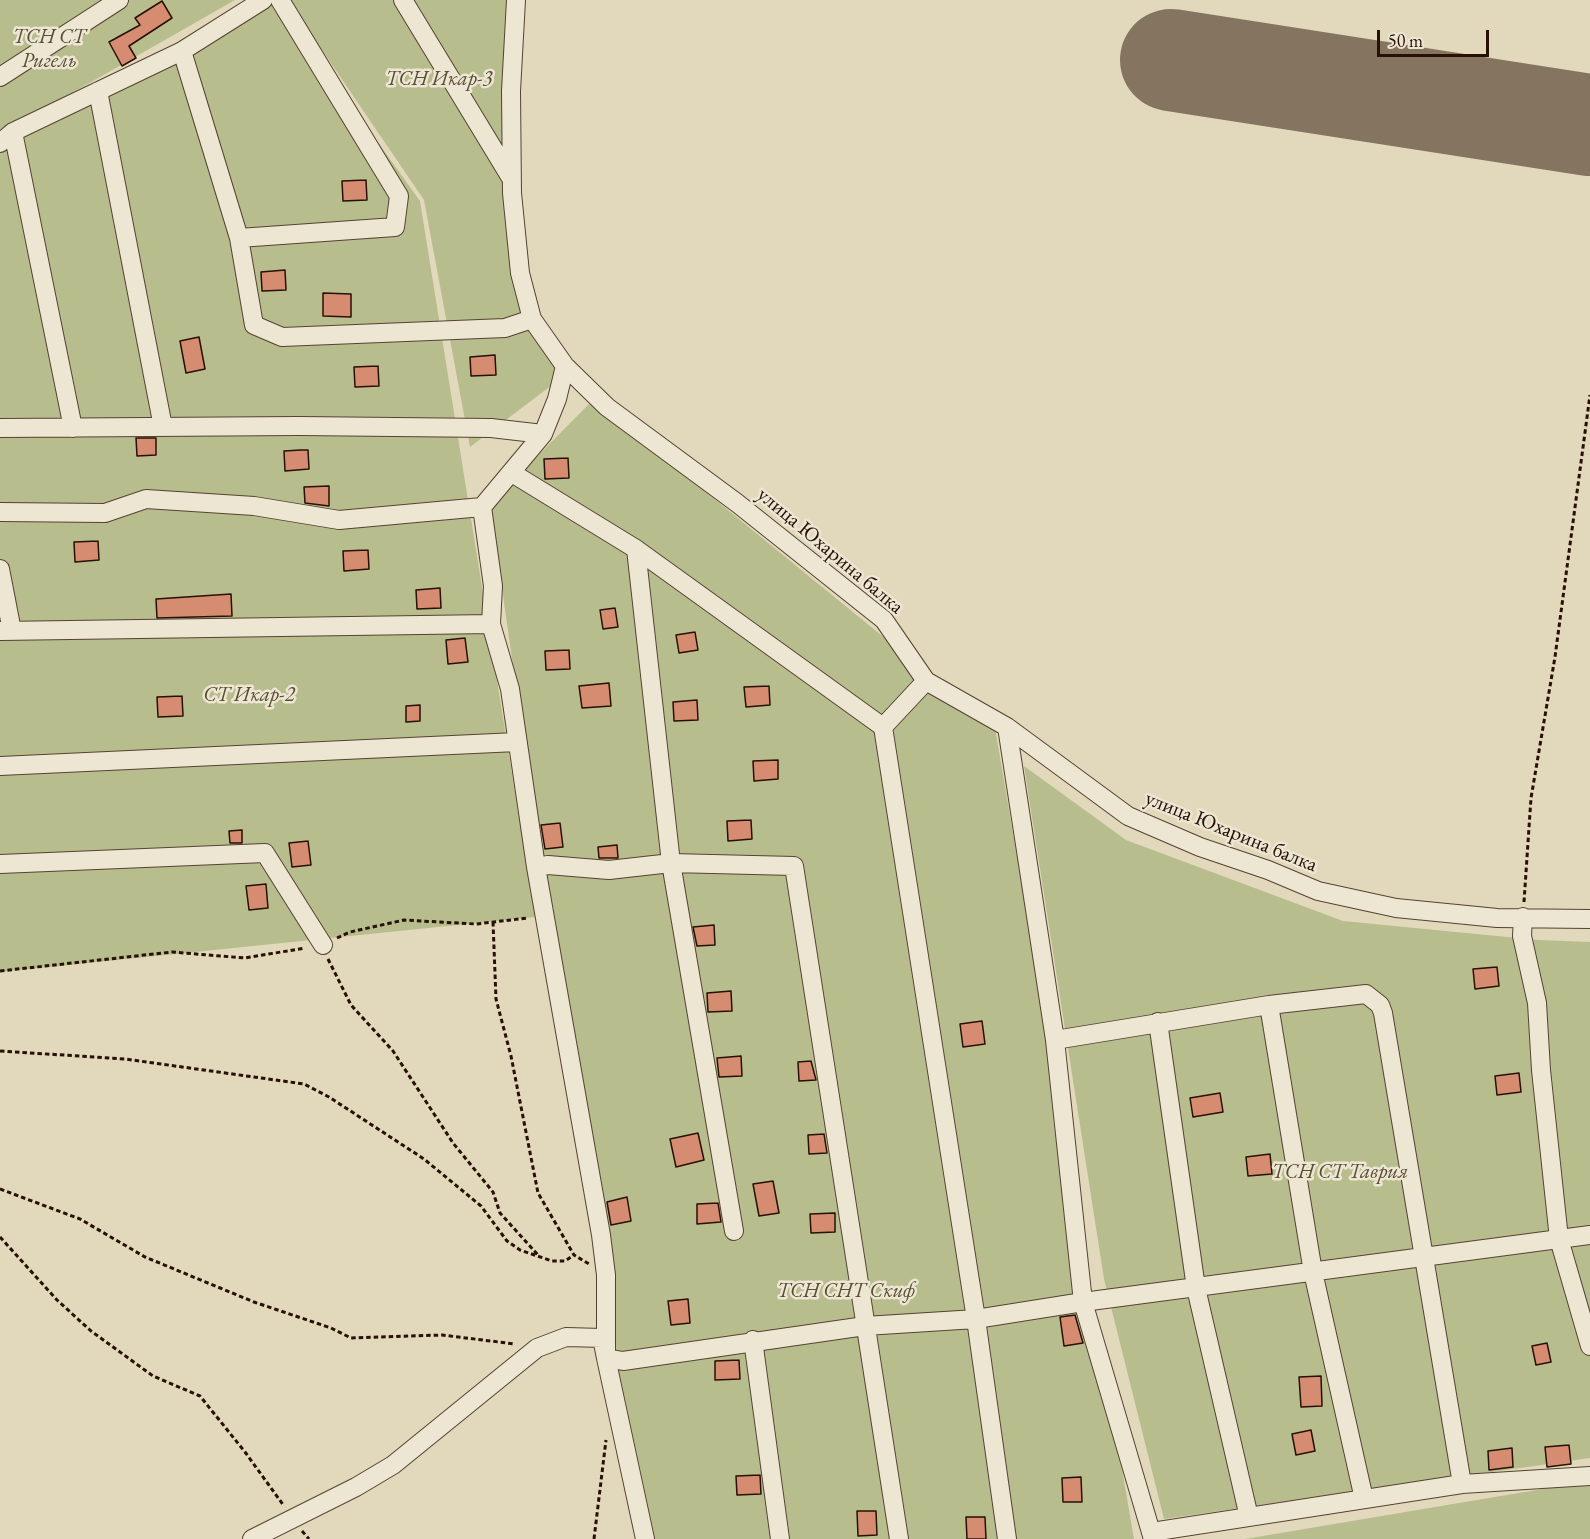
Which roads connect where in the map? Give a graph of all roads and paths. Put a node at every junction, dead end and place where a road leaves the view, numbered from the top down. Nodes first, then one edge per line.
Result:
1 (119, 0) edge
2 (263, 0) edge
3 (280, 0) edge
4 (403, 0) edge
5 (516, 0) edge
6 (182, 51) junction
7 (0, 77) edge
8 (98, 91) junction
9 (7, 137) edge
10 (512, 178) junction
11 (239, 238) junction
12 (532, 319) junction
13 (565, 366) junction
14 (1590, 395) edge
15 (164, 427) junction
16 (0, 428) edge
17 (73, 428) junction
18 (543, 434) junction
19 (512, 473) junction
20 (482, 507) junction
21 (0, 512) edge
22 (636, 549) junction
23 (0, 569) edge
24 (491, 624) junction
25 (6, 631) edge
26 (926, 681) junction
27 (883, 727) junction
28 (1007, 728) junction
29 (518, 742) junction
30 (0, 766) edge
31 (671, 863) junction
32 (0, 864) edge
33 (536, 867) junction
34 (545, 915) junction
35 (1523, 917) junction
36 (1497, 918) junction
37 (1590, 919) edge
38 (493, 922) junction
39 (1522, 936) junction
40 (323, 945) junction
41 (0, 971) edge
42 (1269, 1005) junction
43 (1158, 1022) junction
44 (1055, 1040) junction
45 (0, 1051) edge
46 (0, 1189) edge
47 (735, 1232) dead end
48 (1590, 1235) edge
49 (0, 1237) edge
50 (1559, 1239) junction
51 (574, 1255) junction
52 (539, 1256) junction
53 (1423, 1257) junction
54 (1313, 1272) junction
55 (606, 1275) junction
56 (1196, 1288) junction
57 (1083, 1302) junction
58 (976, 1319) junction
59 (865, 1326) junction
60 (753, 1340) junction
61 (1590, 1346) edge
62 (537, 1348) junction
63 (606, 1358) junction
64 (607, 1431) dead end
65 (1590, 1476) edge
66 (1462, 1484) junction
67 (1365, 1499) junction
68 (1249, 1517) junction
69 (293, 1519) junction
70 (1153, 1535) edge
71 (252, 1539) edge
72 (309, 1539) edge
73 (594, 1539) edge
74 (645, 1539) edge
75 (780, 1539) edge
76 (898, 1539) edge
77 (1007, 1539) edge

1 - 7 street
2 - 6 street
3 - 11 street
4 - 10 street
5 - 10 street, улица Юхарина балка
6 - 8 street
6 - 11 street
8 - 9 street
8 - 15 street
9 - 17 street
10 - 12 street, улица Юхарина балка
11 - 12 street
12 - 13 street, улица Юхарина балка
13 - 18 street
13 - 26 street, улица Юхарина балка
14 - 35 path
15 - 17 street
15 - 18 street
16 - 17 street
18 - 19 street
19 - 20 street
19 - 22 street
20 - 21 street
20 - 24 street
22 - 27 street
22 - 31 street
23 - 25 street
24 - 25 street
24 - 29 street
26 - 27 street
26 - 28 street, улица Юхарина балка
27 - 58 street
28 - 36 street, улица Юхарина балка
28 - 44 street
29 - 30 street
29 - 33 street
31 - 33 street
31 - 47 street
31 - 59 street
32 - 40 street
33 - 34 street
34 - 38 path
34 - 55 street
35 - 36 street, улица Юхарина балка
35 - 37 street, улица Юхарина балка
35 - 39 street
36 - 39 street
38 - 40 path
38 - 51 path
39 - 50 street
40 - 41 path
40 - 52 path
42 - 43 street
42 - 53 street
42 - 54 street
43 - 44 street
43 - 56 street
44 - 57 street
45 - 52 path
46 - 62 path
48 - 50 street
49 - 69 path
50 - 53 street
50 - 61 street
51 - 52 path
51 - 55 path
53 - 54 street
53 - 66 street
54 - 56 street
54 - 67 street
55 - 63 street
56 - 57 street
56 - 68 street
57 - 58 street
57 - 70 street
58 - 59 street
58 - 77 street
59 - 60 street
59 - 76 street
60 - 63 street
60 - 75 street
62 - 63 street
62 - 69 street
63 - 74 street
64 - 73 path
65 - 66 street
66 - 67 street
67 - 68 street
68 - 70 street
69 - 71 street
69 - 72 path

